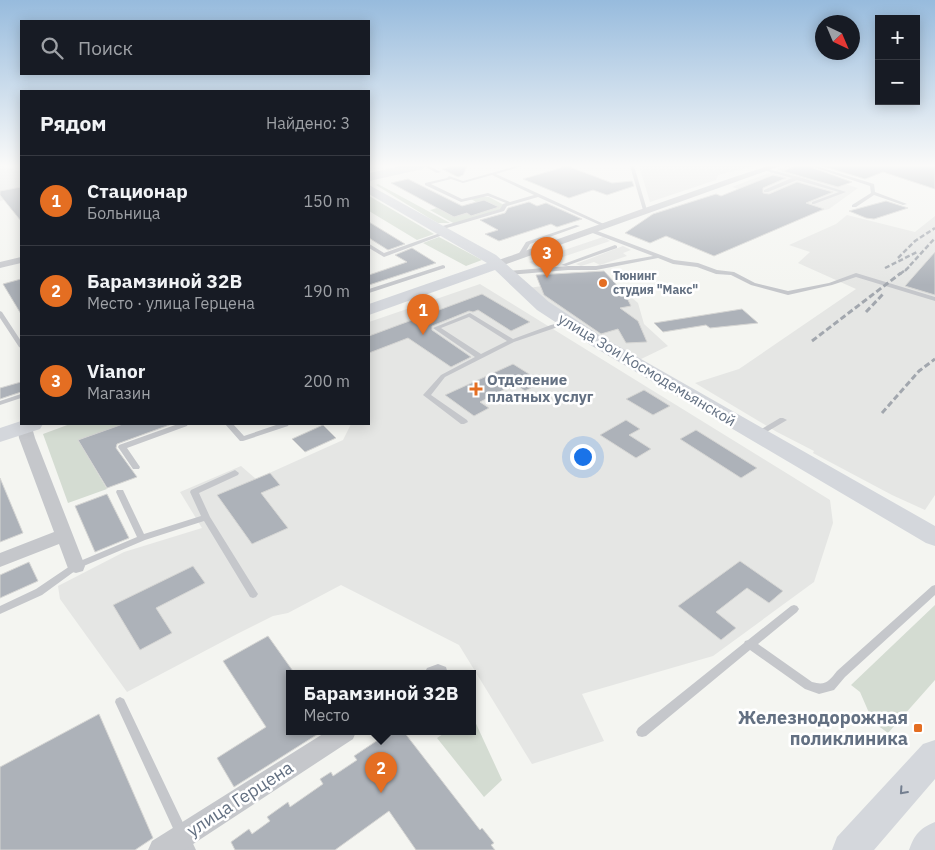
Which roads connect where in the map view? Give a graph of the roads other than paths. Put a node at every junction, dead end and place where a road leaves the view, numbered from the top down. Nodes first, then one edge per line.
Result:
1 (398, 206) edge
2 (504, 206) edge
3 (561, 206) edge
4 (644, 206) edge
5 (658, 206) edge
6 (645, 210) junction
7 (604, 225) junction
8 (578, 226) dead end
9 (442, 231) junction
10 (592, 231) junction
11 (370, 247) edge
12 (616, 247) dead end
13 (521, 255) junction
14 (657, 257) junction
15 (20, 260) edge
16 (0, 265) edge
17 (443, 267) dead end
18 (502, 268) junction
19 (555, 268) junction
20 (370, 291) edge
21 (935, 299) edge
22 (370, 310) edge
23 (0, 313) edge
24 (567, 323) junction
25 (512, 341) junction
26 (20, 344) edge
27 (480, 357) junction
28 (20, 396) edge
29 (0, 403) edge
30 (783, 420) dead end
31 (464, 422) dead end
32 (28, 425) edge
33 (179, 425) edge
34 (230, 425) edge
35 (282, 425) edge
36 (0, 435) edge
37 (755, 435) junction
38 (136, 467) dead end
39 (235, 474) dead end
40 (120, 492) dead end
41 (206, 518) junction
42 (63, 535) junction
43 (935, 537) edge
44 (142, 538) junction
45 (0, 560) edge
46 (76, 566) junction
47 (935, 589) edge
48 (253, 594) dead end
49 (794, 609) dead end
50 (0, 610) edge
51 (749, 644) junction
52 (120, 702) dead end
53 (642, 732) dead end
54 (341, 735) edge
55 (935, 755) edge
56 (935, 840) edge
57 (186, 843) edge
58 (161, 850) edge
59 (850, 850) edge
60 (927, 850) edge

1 - 9 main road, улица Зои Космодемьянской
2 - 9 lane
3 - 7 lane
4 - 6 lane
5 - 6 street
6 - 7 street
7 - 10 street
8 - 13 lane
9 - 11 lane
9 - 18 main road, улица Зои Космодемьянской
10 - 13 street
10 - 14 lane
12 - 19 lane
13 - 18 street
14 - 19 lane
14 - 21 lane
15 - 16 street
17 - 20 lane
18 - 19 lane
18 - 22 main road
18 - 24 main road, улица Зои Космодемьянской
23 - 26 lane
24 - 25 lane
24 - 37 main road, улица Зои Космодемьянской
25 - 27 lane
25 - 27 lane
27 - 31 lane
28 - 29 lane
30 - 37 lane
32 - 36 main road
32 - 42 street
33 - 38 lane
34 - 35 lane
37 - 43 main road, улица Зои Космодемьянской
39 - 41 lane
40 - 44 lane
41 - 44 lane
41 - 48 lane
42 - 45 street
42 - 46 street
44 - 46 lane
46 - 50 lane
47 - 51 lane
49 - 51 lane
51 - 53 lane
52 - 57 lane
54 - 57 street, улица Герцена
55 -> 59 main road
56 - 60 main road
57 - 58 street, улица Герцена

